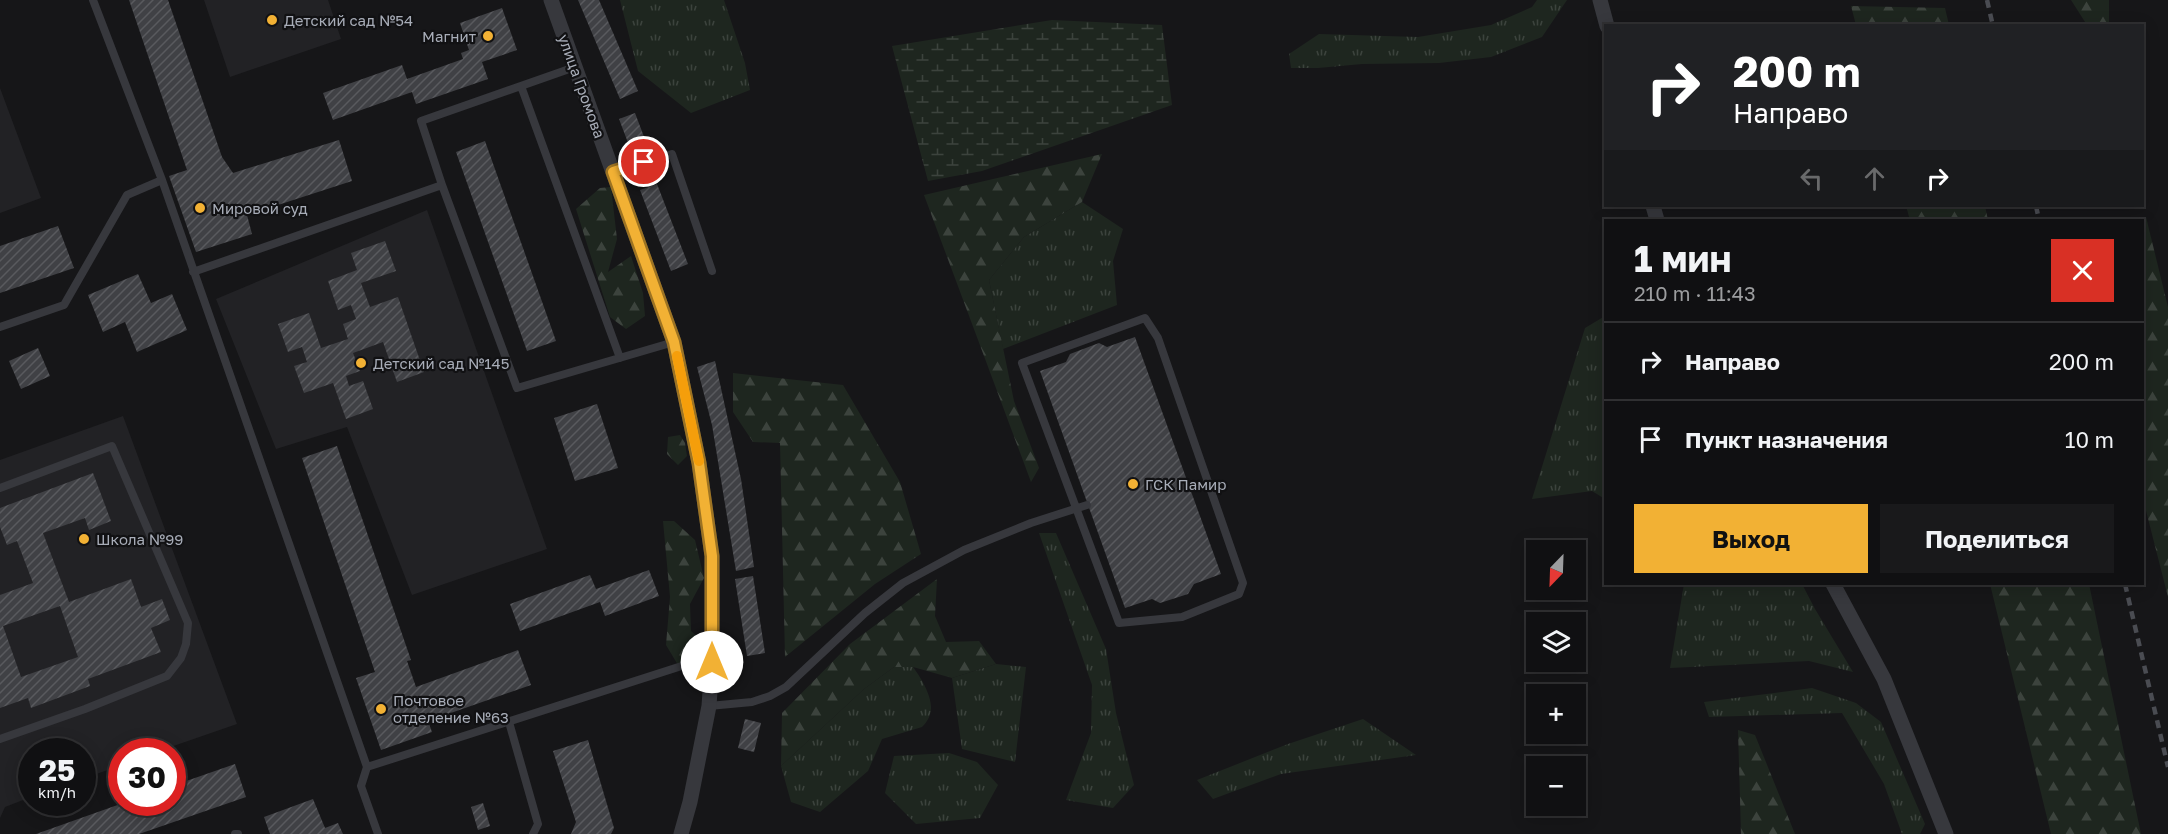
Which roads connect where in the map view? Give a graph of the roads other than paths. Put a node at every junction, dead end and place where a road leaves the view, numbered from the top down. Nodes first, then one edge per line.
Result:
1 (93, 0) edge
2 (551, 0) edge
3 (1600, 0) edge
4 (1606, 24) edge
5 (575, 67) junction
6 (521, 86) junction
7 (613, 172) junction
8 (162, 180) junction
9 (442, 185) junction
10 (712, 271) dead end
11 (194, 272) junction
12 (0, 327) edge
13 (674, 342) junction
14 (620, 358) junction
15 (0, 488) edge
16 (1087, 505) dead end
17 (1076, 509) junction
18 (1834, 585) edge
19 (712, 662) junction
20 (709, 706) junction
21 (509, 722) junction
22 (0, 739) edge
23 (367, 766) junction
24 (378, 834) edge
25 (533, 834) edge
26 (681, 834) edge
27 (1946, 834) edge

1 - 8 lane
2 - 5 street, улица Громова
3 - 4 street
5 - 6 lane
5 - 7 street, улица Громова
6 - 9 lane
6 - 14 lane
7 - 10 lane
7 - 13 street, улица Громова
8 - 11 lane
8 - 12 lane
9 - 11 lane
9 - 14 lane
11 - 23 lane
13 - 14 lane
13 - 19 street, улица Громова
15 - 22 lane
16 - 17 lane
17 - 17 lane
17 - 20 lane
18 - 27 street
19 - 20 street, улица Громова
19 - 21 lane
20 - 26 street, улица Громова
21 - 23 lane
21 - 25 lane
23 - 24 lane

